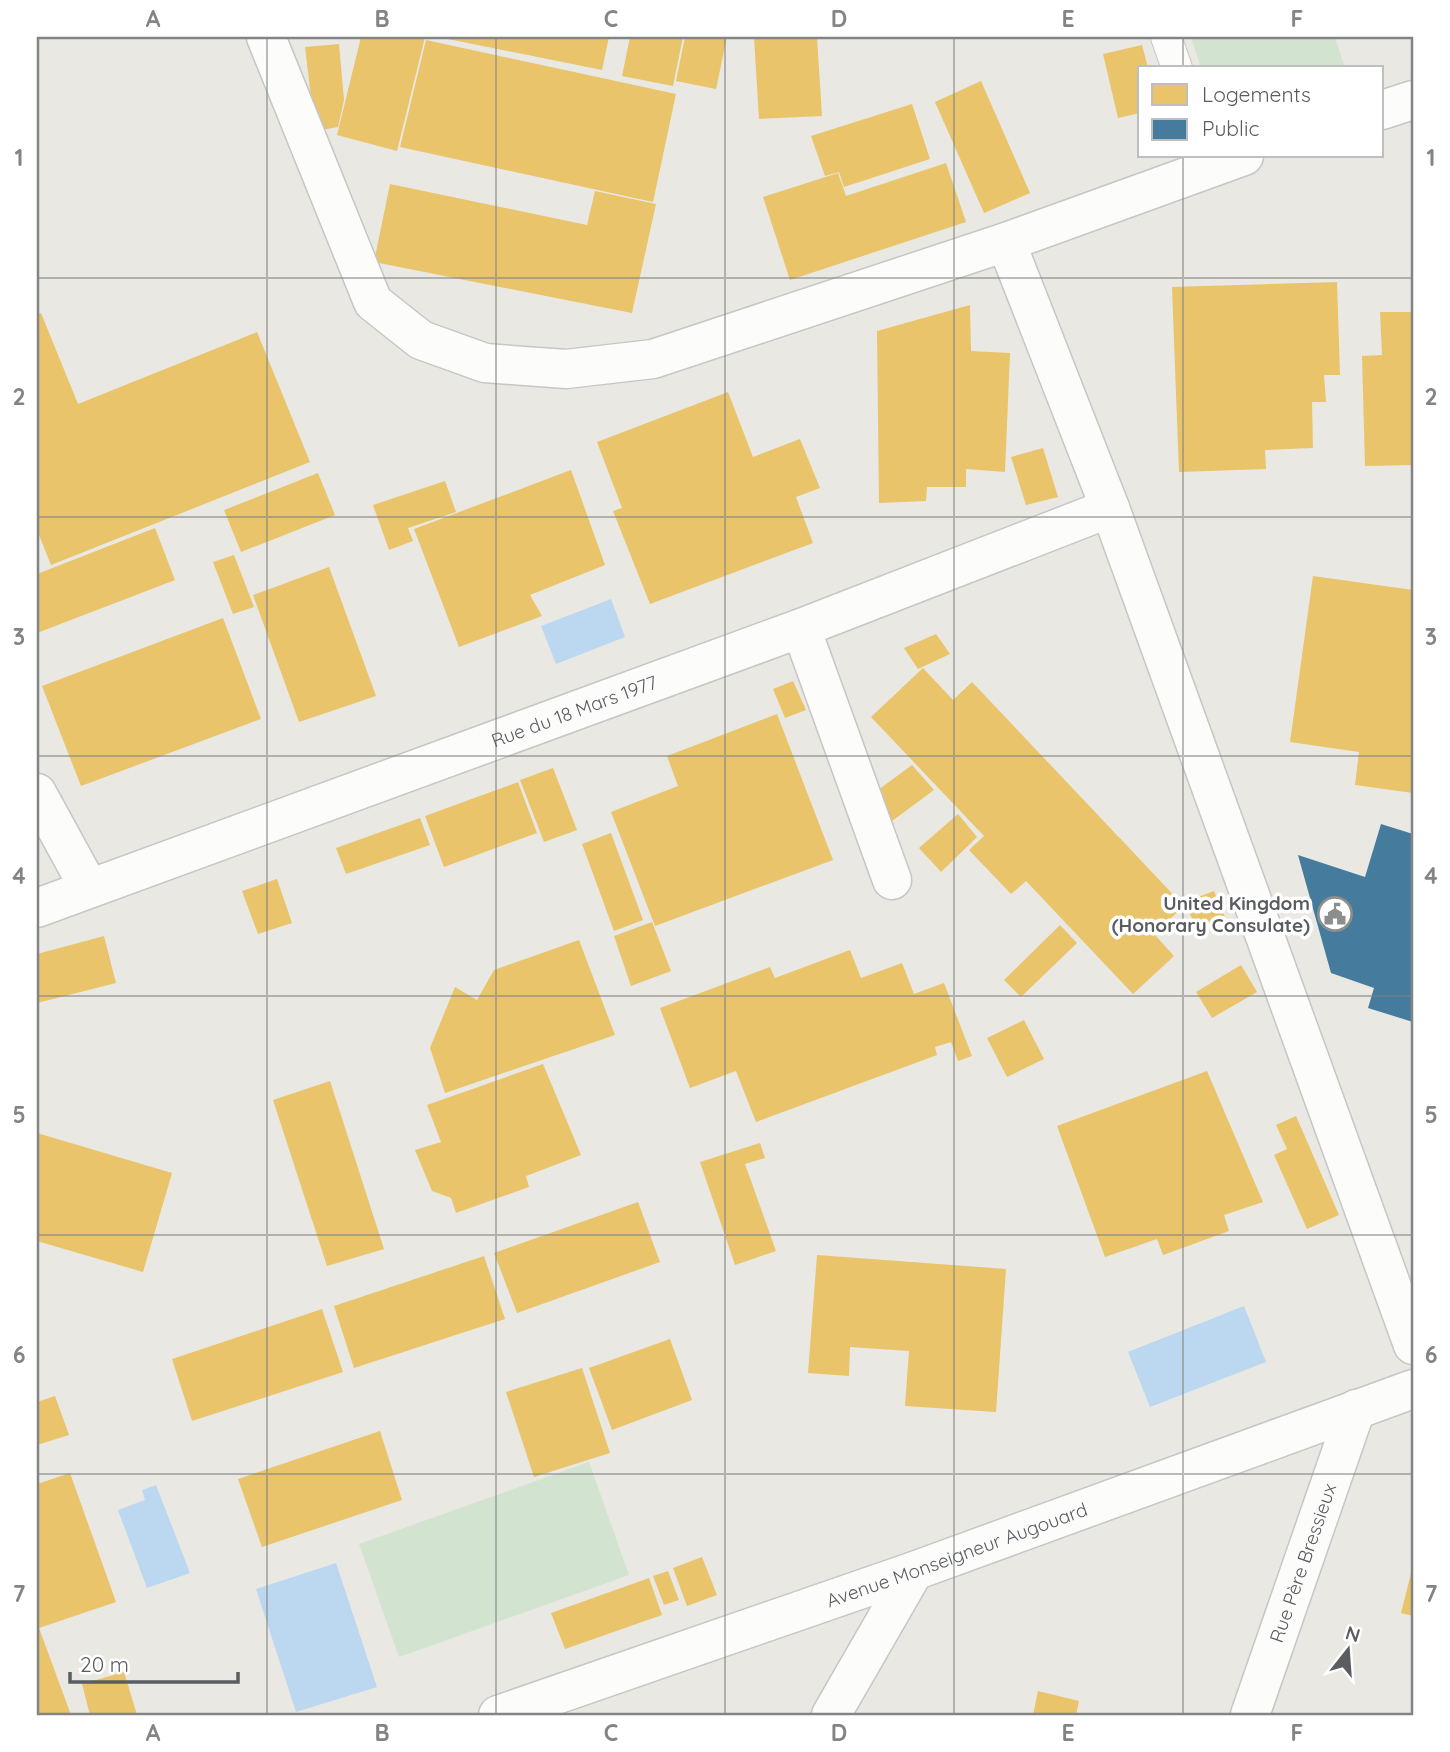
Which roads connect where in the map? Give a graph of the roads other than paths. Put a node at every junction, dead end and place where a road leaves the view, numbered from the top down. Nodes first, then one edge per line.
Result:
1 (266, 37) edge
2 (1166, 37) edge
3 (1176, 66) edge
4 (1413, 100) edge
5 (1384, 109) edge
6 (1222, 159) edge
7 (1006, 242) junction
8 (1110, 508) junction
9 (801, 628) junction
10 (37, 793) edge
11 (892, 880) dead end
12 (89, 888) junction
13 (37, 908) edge
14 (1413, 1345) edge
15 (1413, 1389) edge
16 (1356, 1409) junction
17 (914, 1571) junction
18 (498, 1715) edge
19 (831, 1715) edge
20 (1250, 1715) edge

1 - 7 street
2 - 3 lane
4 - 5 street
6 - 7 street
7 - 8 street
8 - 9 street, Rue du 18 Mars 1977
8 - 14 street
9 - 11 street
9 - 12 street, Rue du 18 Mars 1977
10 - 12 street
12 - 13 street, Rue du 18 Mars 1977
15 - 16 street, Avenue Monseigneur Augouard
16 - 17 street, Avenue Monseigneur Augouard
16 - 20 street, Rue Père Bressieux
17 - 18 street, Avenue Monseigneur Augouard
17 - 19 street

